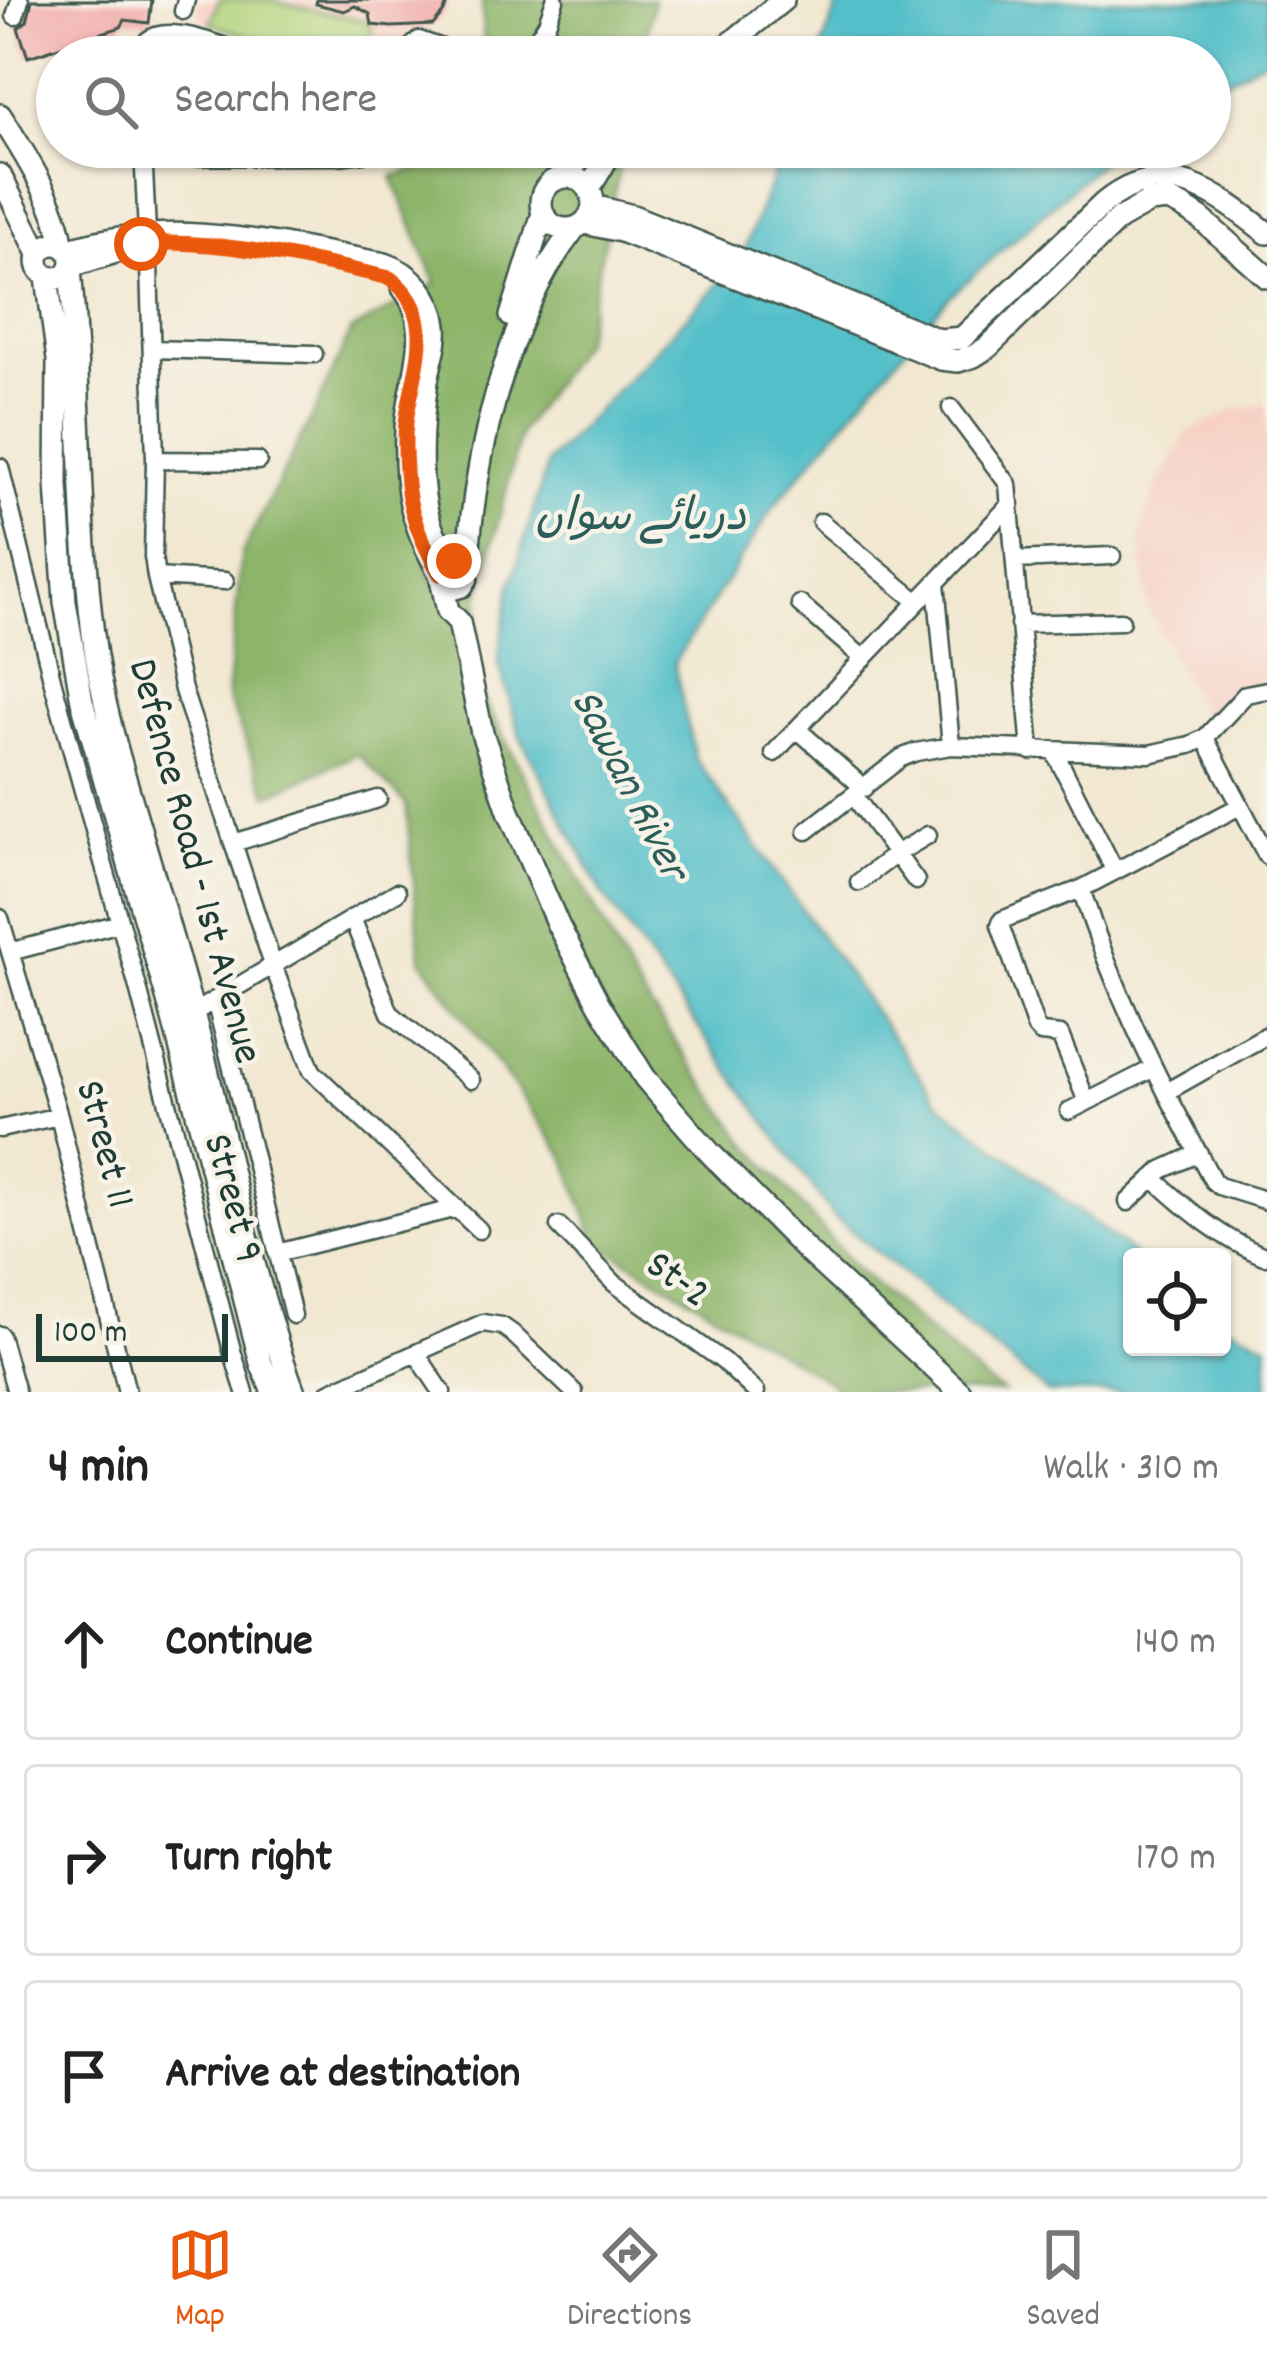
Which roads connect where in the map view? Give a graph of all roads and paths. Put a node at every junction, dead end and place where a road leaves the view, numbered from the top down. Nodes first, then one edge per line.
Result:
1 (555, 0) edge
2 (763, 0) edge
3 (783, 0) edge
4 (156, 36) edge
5 (188, 36) edge
6 (539, 36) edge
7 (722, 36) edge
8 (739, 36) edge
9 (0, 115) edge
10 (144, 168) edge
11 (571, 168) edge
12 (605, 168) edge
13 (0, 175) edge
14 (561, 178) junction
15 (585, 212) junction
16 (543, 213) junction
17 (1267, 232) edge
18 (147, 233) junction
19 (39, 254) junction
20 (68, 258) junction
21 (148, 266) dead end
22 (47, 277) junction
23 (1267, 277) edge
24 (152, 349) junction
25 (940, 350) junction
26 (314, 354) dead end
27 (951, 408) dead end
28 (154, 460) junction
29 (258, 461) dead end
30 (0, 467) edge
31 (1011, 504) junction
32 (821, 522) dead end
33 (1112, 556) dead end
34 (1015, 560) junction
35 (454, 573) junction
36 (156, 577) junction
37 (225, 581) dead end
38 (936, 583) junction
39 (918, 602) junction
40 (800, 604) dead end
41 (1120, 621) dead end
42 (1019, 624) junction
43 (864, 659) junction
44 (1267, 690) edge
45 (797, 729) junction
46 (1204, 738) junction
47 (951, 746) junction
48 (1031, 751) junction
49 (1054, 752) junction
50 (774, 753) dead end
51 (859, 792) junction
52 (378, 800) dead end
53 (1240, 806) junction
54 (807, 831) dead end
55 (928, 835) dead end
56 (232, 843) junction
57 (896, 854) junction
58 (1267, 856) edge
59 (1115, 871) junction
60 (916, 881) dead end
61 (859, 882) dead end
62 (1081, 889) junction
63 (397, 892) dead end
64 (0, 918) edge
65 (352, 918) junction
66 (120, 923) junction
67 (161, 941) junction
68 (10, 952) junction
69 (273, 965) junction
70 (215, 1000) junction
71 (193, 1013) junction
72 (1267, 1035) edge
73 (1154, 1068) junction
74 (471, 1080) dead end
75 (1166, 1092) junction
76 (1087, 1102) junction
77 (1069, 1111) dead end
78 (59, 1116) junction
79 (0, 1129) edge
80 (1199, 1153) junction
81 (1153, 1178) junction
82 (1267, 1201) edge
83 (1128, 1202) dead end
84 (457, 1208) junction
85 (559, 1226) dead end
86 (479, 1230) dead end
87 (277, 1253) junction
88 (1264, 1256) edge
89 (293, 1315) dead end
90 (0, 1335) edge
91 (416, 1352) junction
92 (16, 1392) edge
93 (128, 1392) edge
94 (245, 1392) edge
95 (273, 1392) edge
96 (294, 1392) edge
97 (329, 1392) edge
98 (442, 1392) edge
99 (574, 1392) edge
100 (756, 1392) edge
101 (960, 1392) edge

1 - 6 street
2 - 7 main road
3 - 8 main road
4 - 5 street
9 - 20 main road, Defence Road - 1st Avenue
10 - 18 street
11 - 14 main road
12 - 15 main road
13 - 19 main road
14 - 15 main road
14 - 16 main road
15 - 16 main road
15 - 25 main road
15 - 35 main road
16 - 35 main road
17 - 25 main road
18 - 20 main road
18 - 35 main road
19 - 20 main road
19 - 22 main road
20 - 22 main road
20 - 35 main road
20 - 67 main road, Defence Road - 1st Avenue
21 - 24 street
22 - 67 main road
23 - 25 main road
24 - 26 street
24 - 28 street
27 - 31 street
28 - 29 street
28 - 36 street
30 - 66 street, Street 9
31 - 34 street
31 - 38 street
32 - 39 street
33 - 34 street
34 - 42 street
35 - 101 main road
36 - 37 street
36 - 56 street
38 - 39 street
38 - 47 street
39 - 43 street
40 - 43 street
41 - 42 street
42 - 48 street
43 - 45 street
44 - 46 street
45 - 50 street
45 - 51 street
46 - 49 street
46 - 53 street
47 - 48 street
47 - 51 street
48 - 49 street
49 - 59 street
51 - 54 street
51 - 57 street
52 - 56 street
53 - 58 street
53 - 59 street
55 - 57 street
56 - 69 street
57 - 60 street
57 - 61 street
59 - 62 street
62 - 73 street
62 - 76 street
63 - 65 street
64 - 68 street, Street 11
65 - 69 street
65 - 74 street
66 - 68 street
66 - 94 street, Street 9
67 - 71 main road, Defence Road - 1st Avenue
67 - 95 main road
68 - 78 street, Street 11
69 - 70 street
69 - 84 street
70 - 71 street
70 - 87 street
71 - 96 main road, Defence Road - 1st Avenue
72 - 75 street
73 - 75 street
73 - 76 street
75 - 80 street
76 - 77 street
78 - 79 street
78 - 93 street, Street 11
80 - 81 street
80 - 82 street
81 - 83 street
81 - 88 street
84 - 86 street
84 - 87 street
85 - 100 street, St-2
87 - 89 street
90 - 92 street
91 - 97 street
91 - 98 street
91 - 99 street

